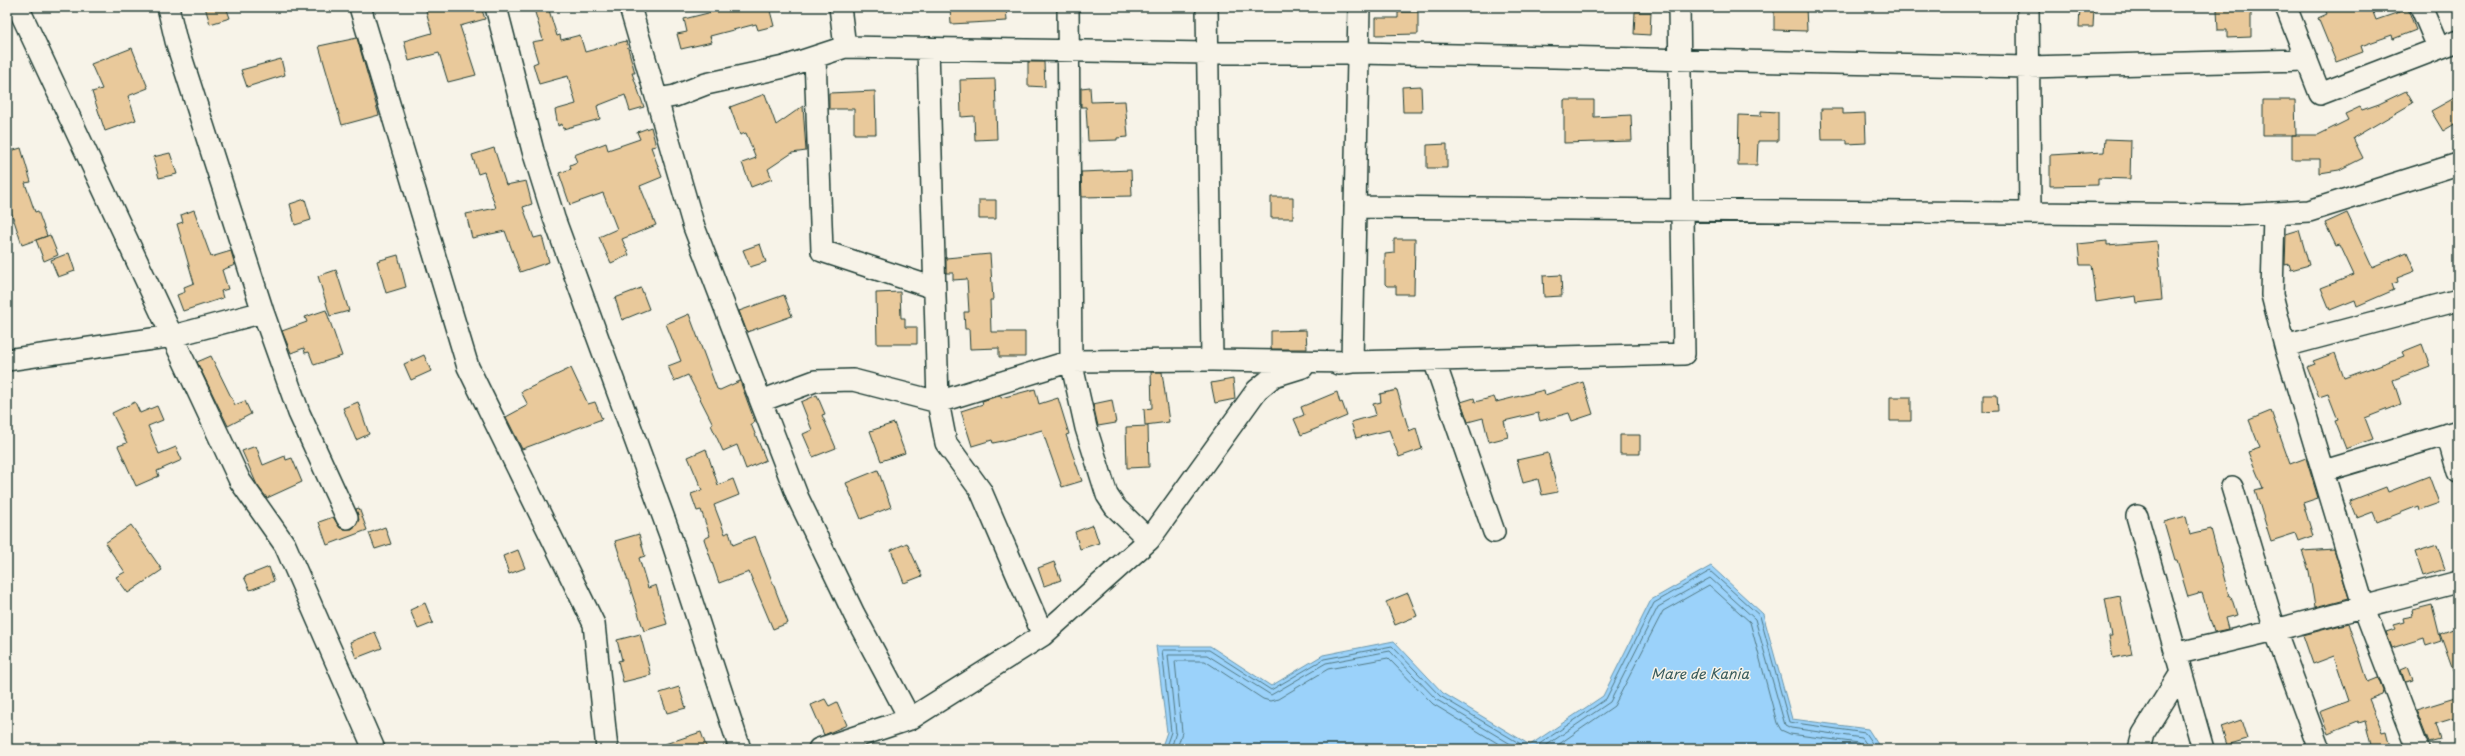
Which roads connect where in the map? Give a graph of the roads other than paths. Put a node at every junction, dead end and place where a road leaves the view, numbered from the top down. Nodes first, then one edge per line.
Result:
1 (18, 7) edge
2 (168, 7) edge
3 (360, 7) edge
4 (496, 7) edge
5 (630, 7) edge
6 (840, 7) edge
7 (1068, 7) edge
8 (1207, 7) edge
9 (1359, 7) edge
10 (1679, 7) edge
11 (2028, 7) edge
12 (2286, 7) edge
13 (2421, 7) edge
14 (2458, 41) edge
15 (845, 47) junction
16 (2438, 47) junction
17 (928, 48) junction
18 (1068, 51) junction
19 (1207, 53) junction
20 (1358, 53) junction
21 (815, 57) junction
22 (2307, 60) junction
23 (1680, 62) junction
24 (2028, 67) junction
25 (657, 99) junction
26 (2458, 164) edge
27 (1355, 207) junction
28 (1682, 210) junction
29 (2030, 213) junction
30 (2274, 213) junction
31 (934, 288) junction
32 (2458, 300) edge
33 (263, 312) junction
34 (173, 336) junction
35 (2285, 346) junction
36 (7, 360) edge
37 (1212, 360) junction
38 (1434, 360) junction
39 (1071, 362) junction
40 (1352, 362) junction
41 (761, 401) junction
42 (938, 402) junction
43 (2452, 432) edge
44 (2324, 471) junction
45 (2458, 472) edge
46 (2232, 487) dead end
47 (2137, 516) dead end
48 (347, 518) dead end
49 (1494, 532) dead end
50 (1149, 540) junction
51 (2458, 582) edge
52 (2364, 608) junction
53 (2275, 630) junction
54 (1043, 635) junction
55 (2175, 654) junction
56 (2181, 673) junction
57 (910, 719) junction
58 (374, 749) edge
59 (607, 749) edge
60 (740, 749) edge
61 (819, 749) edge
62 (2139, 749) edge
63 (2203, 749) edge
64 (2319, 749) edge
65 (2418, 749) edge

1 - 34 street
2 - 33 street
3 - 59 street
4 - 60 street
5 - 25 street
6 - 15 street
7 - 18 street
8 - 19 street
9 - 20 street
10 - 23 street
11 - 24 street
12 - 22 street
13 - 16 street
14 - 16 street
15 - 17 street
15 - 21 street
16 - 22 street
17 - 18 street
17 - 31 street
18 - 19 street
18 - 39 street
19 - 20 street
19 - 37 street
20 - 23 street
20 - 27 street
21 - 25 street
21 - 31 street
22 - 24 street
23 - 24 street
23 - 28 street
24 - 29 street
25 - 41 street
26 - 30 street
27 - 28 street
27 - 40 street
28 - 29 street
28 - 38 street
29 - 30 street
30 - 35 street
31 - 42 street
32 - 35 street
33 - 34 street
33 - 48 street
34 - 36 street
34 - 58 street
35 - 44 street
37 - 39 street
37 - 40 street
38 - 40 street
38 - 49 street
39 - 42 street
39 - 50 street
40 - 50 street
41 - 42 street
41 - 57 street
42 - 54 street
43 - 44 street
43 - 45 street
44 - 52 street
46 - 53 street
47 - 55 street
50 - 54 street
51 - 52 street
52 - 53 street
52 - 65 street
53 - 55 street
53 - 64 street
54 - 57 street
55 - 56 street
56 - 62 street
56 - 63 street
57 - 61 street

